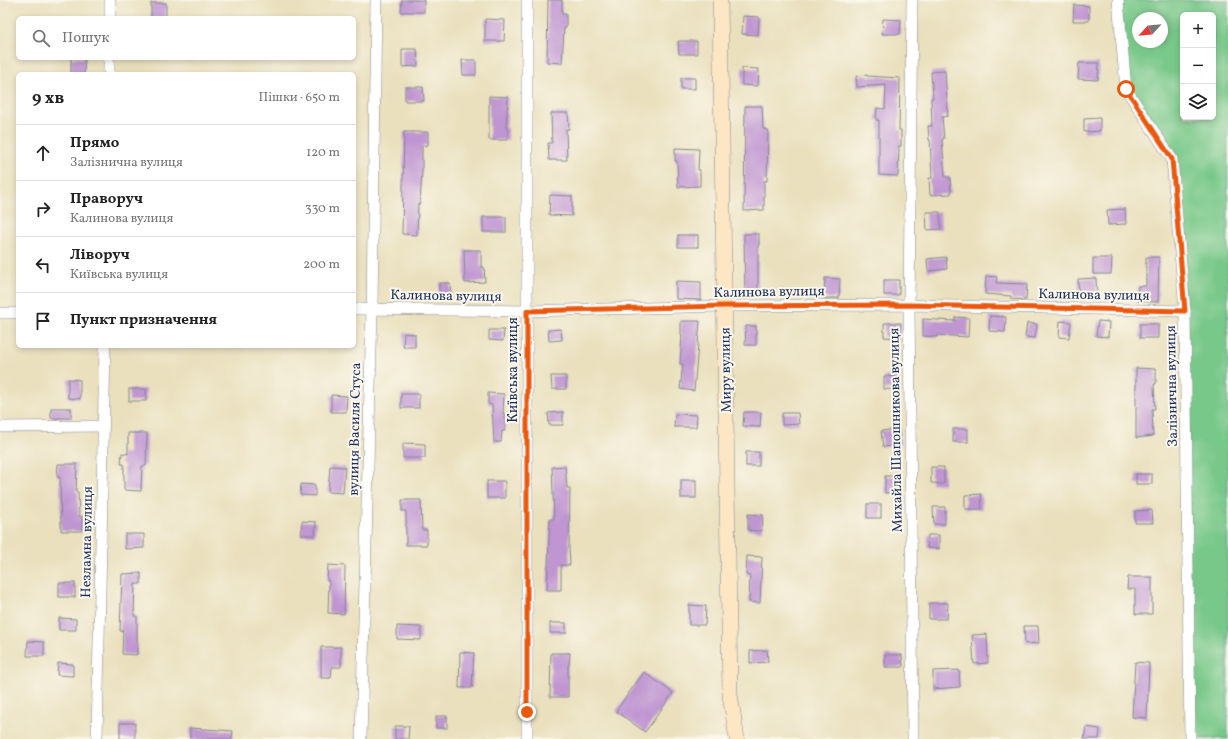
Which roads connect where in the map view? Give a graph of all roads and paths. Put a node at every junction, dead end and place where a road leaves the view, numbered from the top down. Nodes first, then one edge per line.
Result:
1 (110, 0) edge
2 (376, 0) edge
3 (527, 0) edge
4 (720, 0) edge
5 (912, 0) edge
6 (1118, 0) edge
7 (110, 16) edge
8 (109, 60) edge
9 (109, 72) edge
10 (909, 305) junction
11 (724, 306) junction
12 (372, 308) junction
13 (356, 309) edge
14 (527, 311) junction
15 (1185, 311) junction
16 (16, 313) edge
17 (0, 314) edge
18 (105, 348) edge
19 (104, 426) junction
20 (0, 427) edge
21 (97, 739) edge
22 (361, 739) edge
23 (527, 739) edge
24 (738, 739) edge
25 (913, 739) edge
26 (1190, 739) edge

1 - 7 street
2 - 12 street, вулиця Василя Стуса
3 - 14 street, Київська вулиця
4 - 11 main road, Миру вулиця
5 - 10 street, Михайла Шапошникова вулиця
6 - 15 street, Залізнична вулиця
8 - 9 street
10 - 11 street, Калинова вулиця
10 - 15 street, Калинова вулиця
10 - 25 street, Михайла Шапошникова вулиця
11 - 14 street, Калинова вулиця
11 - 24 main road, Миру вулиця
12 - 13 street, Калинова вулиця
12 - 14 street, Калинова вулиця
12 - 22 street, вулиця Василя Стуса
14 - 23 street, Київська вулиця
15 - 26 street, Залізнична вулиця
16 - 17 street
18 - 19 street, Незламна вулиця
19 - 20 street
19 - 21 street, Незламна вулиця

